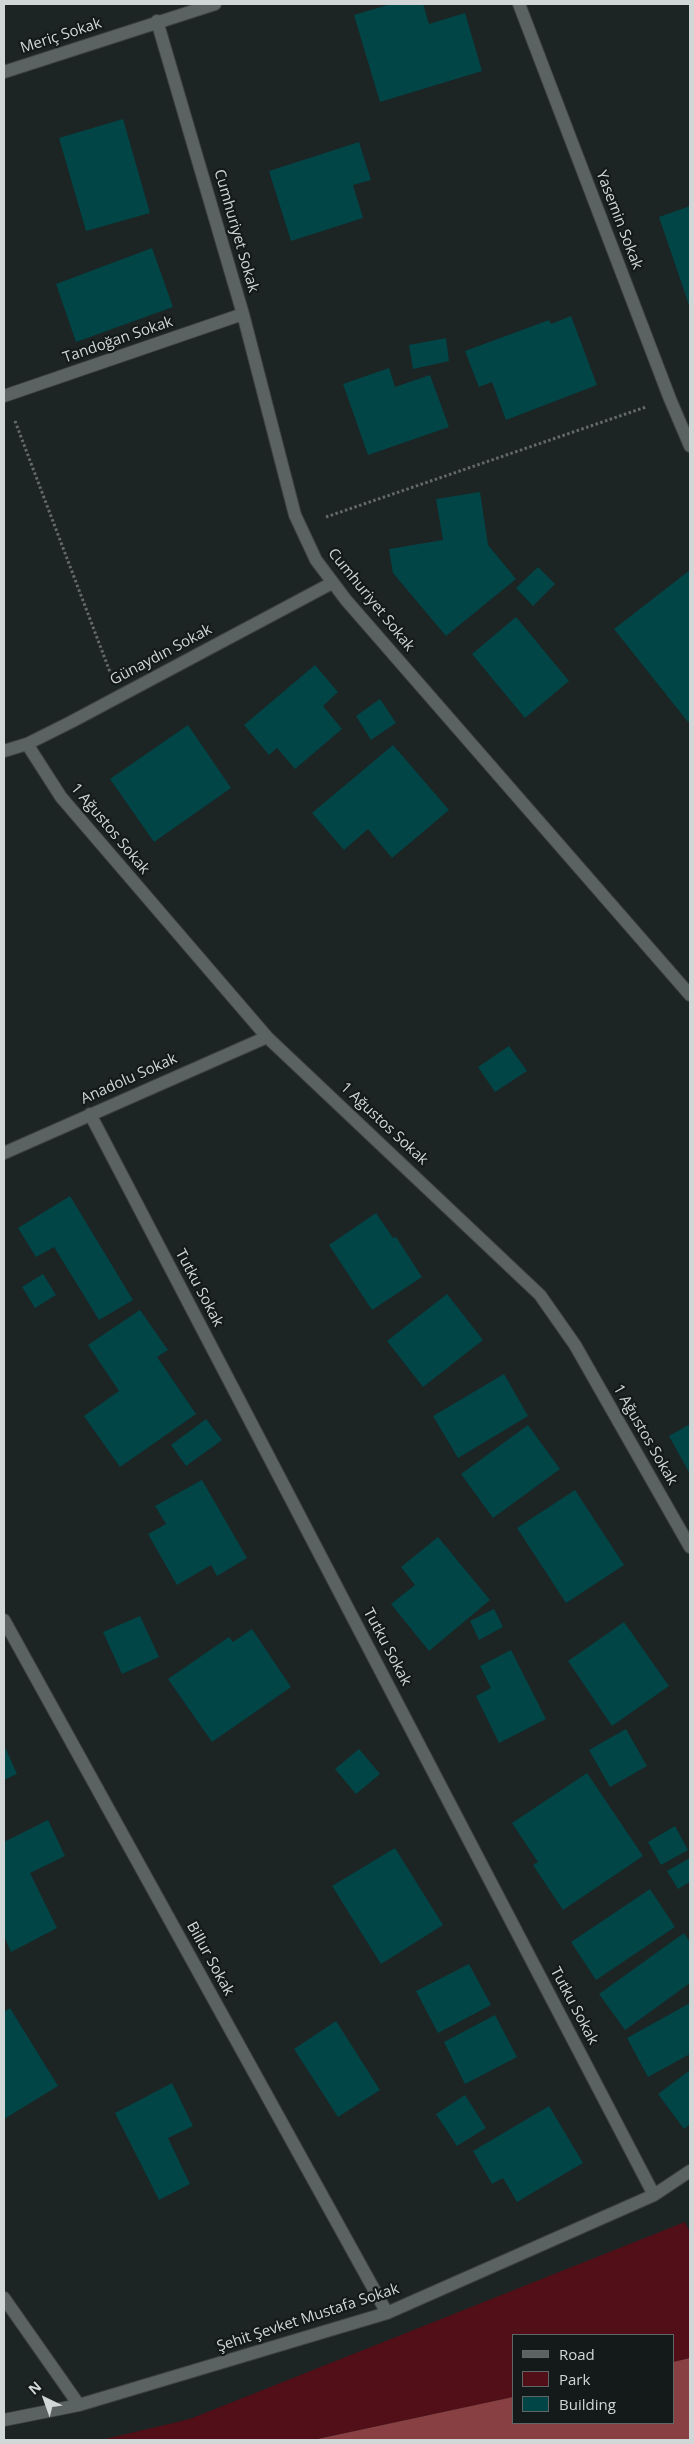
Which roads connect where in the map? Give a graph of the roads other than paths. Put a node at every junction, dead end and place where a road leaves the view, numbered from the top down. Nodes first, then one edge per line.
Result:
1 (215, 4) edge
2 (519, 4) edge
3 (158, 21) junction
4 (4, 72) edge
5 (243, 314) junction
6 (5, 395) edge
7 (690, 446) edge
8 (332, 582) junction
9 (27, 744) junction
10 (4, 751) edge
11 (690, 995) edge
12 (267, 1037) junction
13 (90, 1114) junction
14 (4, 1152) edge
15 (690, 1547) edge
16 (4, 1620) edge
17 (690, 2171) edge
18 (654, 2195) junction
19 (4, 2298) edge
20 (387, 2313) junction
21 (79, 2405) junction
22 (4, 2420) edge

1 - 3 street, Meriç Sokak
2 - 7 street, Yasemin Sokak
3 - 4 street, Meriç Sokak
3 - 5 street, Cumhuriyet Sokak
5 - 6 street, Tandoğan Sokak
5 - 8 street, Cumhuriyet Sokak
8 - 9 street, Günaydın Sokak
8 - 11 street, Cumhuriyet Sokak
9 - 10 street, Günaydın Sokak
9 - 12 street, 1 Ağustos Sokak
12 - 13 street, Anadolu Sokak
12 - 15 street, 1 Ağustos Sokak
13 - 14 street, Anadolu Sokak
13 - 18 street, Tutku Sokak
16 - 20 street, Billur Sokak
17 - 18 street, Şehit Şevket Mustafa Sokak
18 - 20 street, Şehit Şevket Mustafa Sokak
19 - 21 street
20 - 21 street, Şehit Şevket Mustafa Sokak
21 - 22 street, Şehit Şevket Mustafa Sokak

